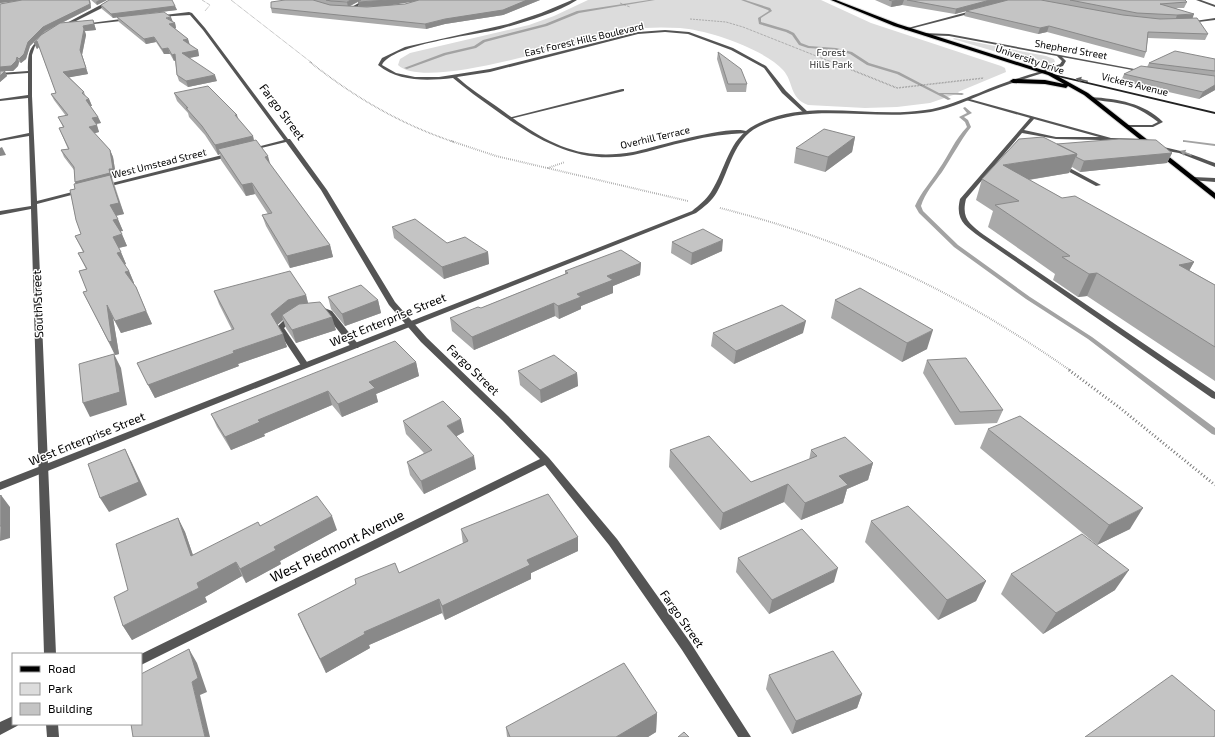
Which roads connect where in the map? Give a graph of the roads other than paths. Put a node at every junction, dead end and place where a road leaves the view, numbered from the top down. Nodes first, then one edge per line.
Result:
1 (112, 0) edge
2 (366, 0) edge
3 (575, 0) edge
4 (833, 0) edge
5 (1198, 0) edge
6 (1215, 6) edge
7 (346, 9) edge
8 (350, 9) junction
9 (361, 9) edge
10 (978, 10) edge
11 (155, 16) edge
12 (132, 19) edge
13 (1215, 19) edge
14 (1186, 22) edge
15 (61, 26) junction
16 (906, 28) junction
17 (923, 34) junction
18 (1059, 56) junction
19 (30, 72) junction
20 (1042, 72) junction
21 (1149, 72) edge
22 (0, 74) edge
23 (1050, 74) junction
24 (454, 77) junction
25 (1013, 81) junction
26 (1078, 89) junction
27 (622, 90) dead end
28 (30, 96) junction
29 (1091, 98) junction
30 (968, 99) junction
31 (0, 100) edge
32 (807, 113) junction
33 (1215, 113) edge
34 (510, 118) junction
35 (1032, 118) junction
36 (1126, 126) junction
37 (1021, 131) junction
38 (746, 132) junction
39 (32, 134) junction
40 (1056, 138) junction
41 (1110, 139) junction
42 (0, 140) edge
43 (288, 140) junction
44 (1144, 140) junction
45 (1036, 141) edge
46 (1019, 143) edge
47 (1009, 145) junction
48 (1154, 148) junction
49 (243, 152) edge
50 (235, 153) edge
51 (1059, 164) edge
52 (1215, 164) edge
53 (1193, 179) junction
54 (1215, 180) edge
55 (1098, 185) dead end
56 (99, 187) edge
57 (84, 191) edge
58 (1215, 197) edge
59 (34, 205) junction
60 (0, 213) edge
61 (313, 310) edge
62 (300, 313) edge
63 (409, 324) junction
64 (355, 346) junction
65 (305, 365) junction
66 (1215, 396) edge
67 (546, 460) junction
68 (45, 468) junction
69 (0, 486) edge
70 (50, 653) edge
71 (142, 660) edge
72 (12, 723) edge
73 (52, 725) edge
74 (0, 729) edge
75 (53, 737) edge
76 (745, 737) edge

1 - 15 street, South Street
2 - 8 street
3 - 24 street, East Forest Hills Boulevard
4 - 16 main road, University Drive
5 - 6 street
7 - 8 street
8 - 9 street
10 - 16 street
11 - 43 street, Fargo Street
12 - 15 street
13 - 14 street
15 - 19 street, South Street
16 - 17 main road, University Drive
17 - 18 street, Shepherd Street
17 - 20 main road, University Drive
18 - 20 street
18 - 21 street, Shepherd Street
19 - 22 street
19 - 28 street, South Street
20 - 23 main road, University Drive
20 - 25 street
23 - 26 main road, University Drive
33 -> 23 main road, Vickers Avenue
24 - 32 street, East Forest Hills Boulevard
24 - 34 street, Overhill Terrace
25 - 26 main road
25 - 30 street
26 - 29 main road, University Drive
27 - 34 street
28 - 31 street
28 - 39 street, South Street
29 - 36 main road, University Drive
29 - 36 street
30 - 32 street
30 - 35 street
32 - 38 street, Overhill Terrace
34 - 38 street, Overhill Terrace
35 - 37 street
35 - 41 street
36 - 44 main road, University Drive
37 - 40 street
37 - 47 street
38 - 63 street, West Enterprise Street
39 - 42 street
39 - 59 street, South Street
40 - 41 street
40 - 45 street
41 - 44 street
43 - 49 street
43 - 63 street, Fargo Street
44 - 48 main road, University Drive
46 - 47 street
47 - 66 street
52 -> 48 street
48 - 53 main road, University Drive
50 - 56 street, West Umstead Street
51 - 55 street
53 - 54 street
53 - 58 main road, University Drive
57 - 59 street
59 - 60 street
59 - 68 street, South Street
61 - 64 street
62 - 65 street
63 - 64 street, West Enterprise Street
63 - 67 street, Fargo Street
64 - 65 street, West Enterprise Street
65 - 68 street, West Enterprise Street
67 - 71 street, West Piedmont Avenue
67 - 76 street, Fargo Street
68 - 69 street, West Enterprise Street
68 - 70 street, South Street
72 - 74 street
73 - 75 street

